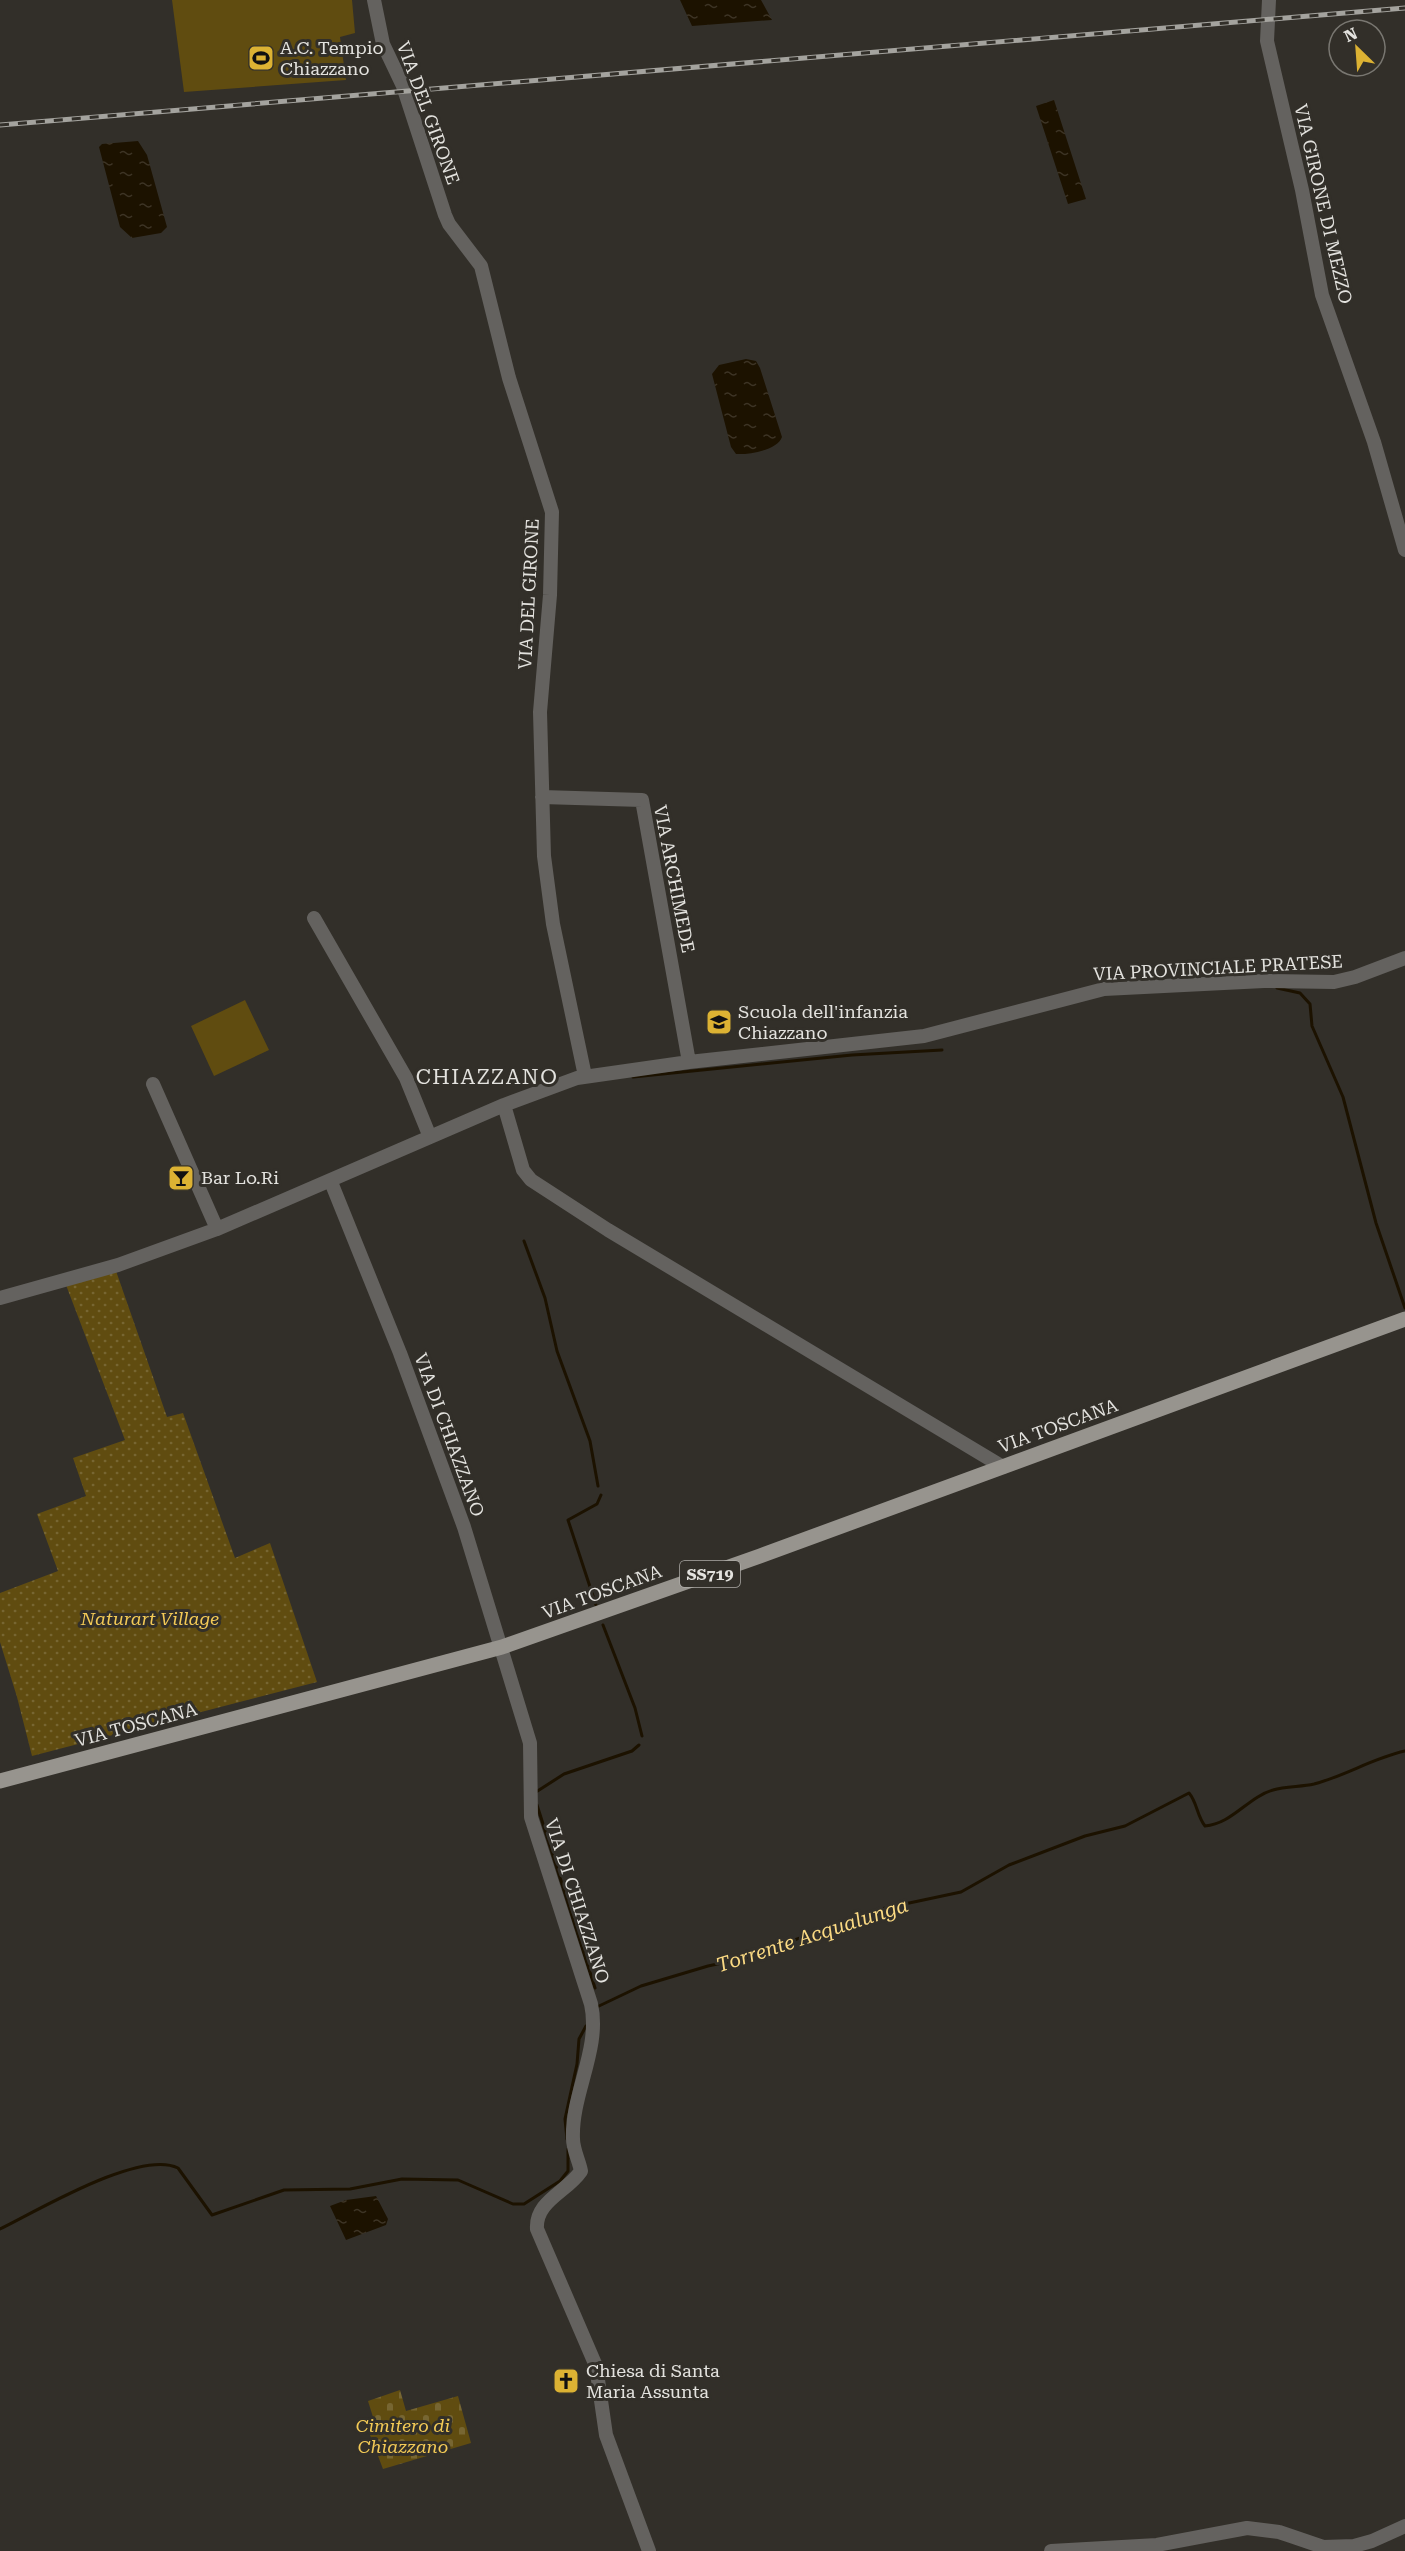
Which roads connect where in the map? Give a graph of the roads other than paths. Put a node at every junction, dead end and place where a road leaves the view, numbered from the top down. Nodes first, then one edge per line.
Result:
1 (375, 0) edge
2 (1269, 0) edge
3 (1405, 550) edge
4 (542, 797) junction
5 (314, 918) dead end
6 (1405, 958) edge
7 (689, 1062) junction
8 (585, 1076) junction
9 (153, 1084) dead end
10 (504, 1105) junction
11 (430, 1137) junction
12 (331, 1182) junction
13 (217, 1229) junction
14 (0, 1298) edge
15 (1405, 1319) edge
16 (1003, 1467) junction
17 (502, 1647) junction
18 (0, 1781) edge
19 (1405, 2526) edge
20 (1355, 2549) edge
21 (649, 2551) edge
22 (1051, 2551) edge

1 - 4 street, VIA DEL GIRONE
2 - 3 street, VIA GIRONE DI MEZZO
4 - 7 street, VIA ARCHIMEDE
4 - 8 street, VIA DEL GIRONE
5 - 11 street
6 - 7 street, VIA PROVINCIALE PRATESE
7 - 8 street, VIA PROVINCIALE PRATESE
8 - 10 street, VIA PROVINCIALE PRATESE
9 - 13 street
10 - 11 street, VIA PROVINCIALE PRATESE
10 - 16 street
11 - 12 street, VIA PROVINCIALE PRATESE
12 - 13 street, VIA PROVINCIALE PRATESE
12 - 17 street, VIA DI CHIAZZANO
13 - 14 street, VIA PROVINCIALE PRATESE
15 - 16 main road, VIA TOSCANA / SS719
16 - 17 main road, VIA TOSCANA / SS719
17 - 18 main road, VIA TOSCANA / SS719
17 - 21 street, VIA DI CHIAZZANO
19 - 20 street
20 - 22 street

